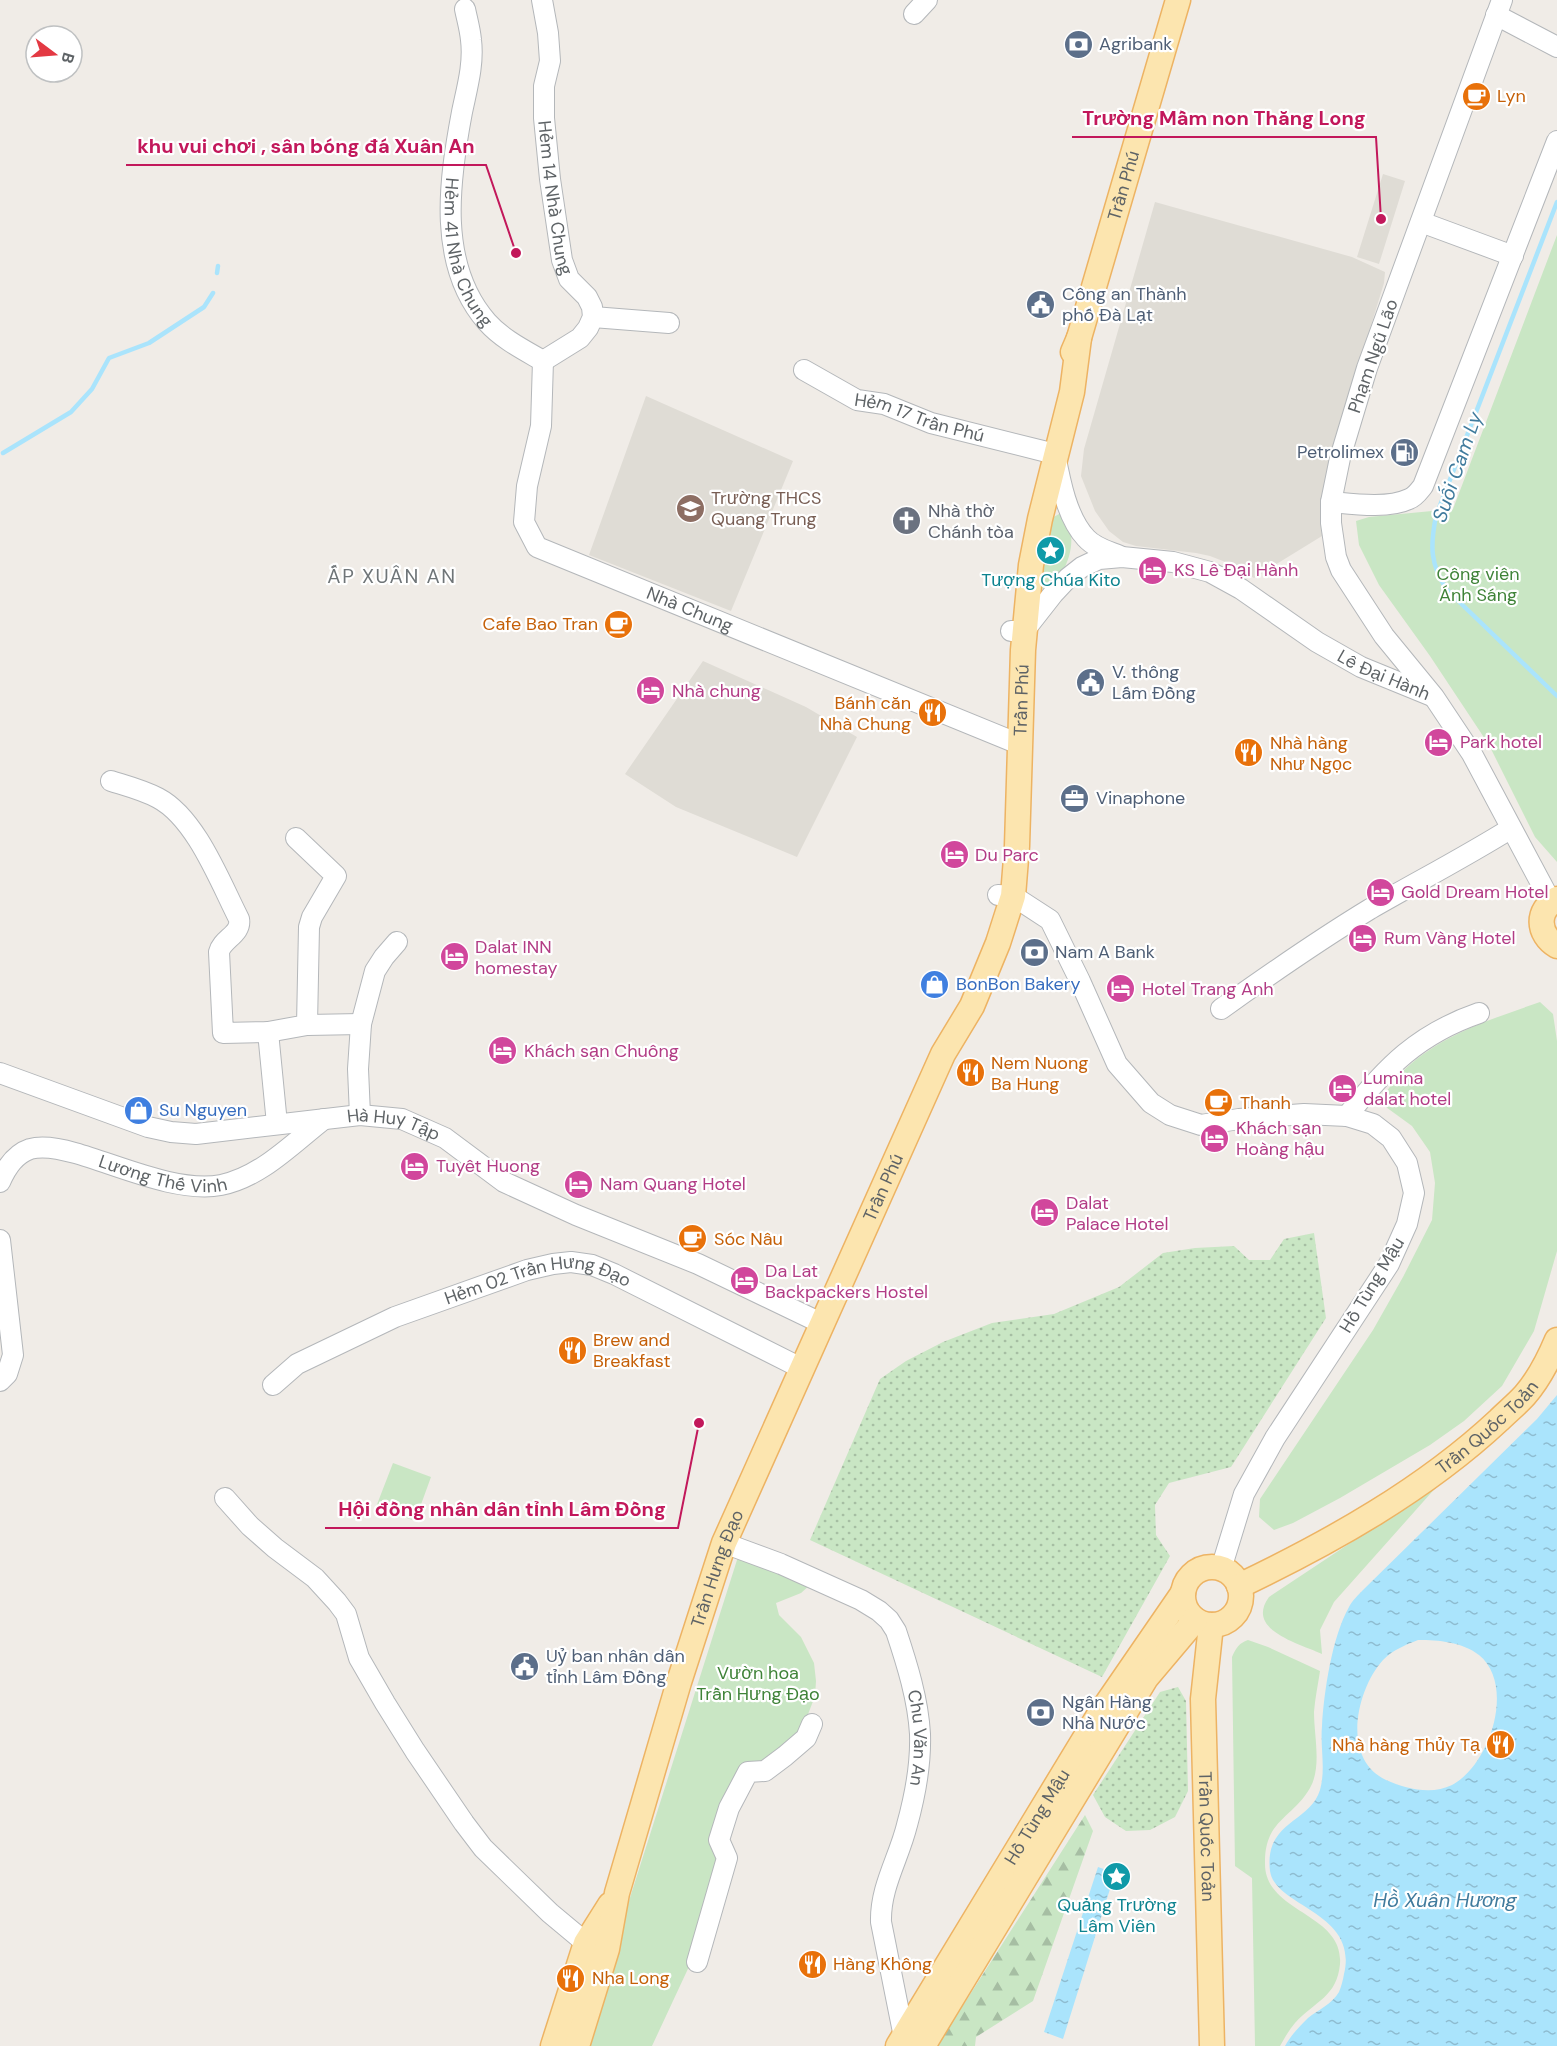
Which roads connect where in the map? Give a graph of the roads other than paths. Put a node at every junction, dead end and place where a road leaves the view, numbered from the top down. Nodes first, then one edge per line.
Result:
1 (542, 0) edge
2 (1178, 0) edge
3 (1499, 8) edge
4 (465, 9) dead end
5 (1557, 47) edge
6 (1557, 141) edge
7 (1421, 222) junction
8 (1514, 256) junction
9 (593, 317) junction
10 (669, 323) dead end
11 (543, 361) junction
12 (804, 370) dead end
13 (1048, 452) junction
14 (1331, 502) junction
15 (1122, 557) junction
16 (1018, 631) junction
17 (1434, 697) junction
18 (1012, 741) junction
19 (111, 781) dead end
20 (1510, 829) junction
21 (296, 838) dead end
22 (1006, 896) junction
23 (1554, 900) edge
24 (397, 942) dead end
25 (1557, 946) edge
26 (1221, 1009) dead end
27 (1479, 1012) dead end
28 (361, 1024) junction
29 (307, 1025) junction
30 (267, 1032) junction
31 (0, 1073) edge
32 (360, 1115) junction
33 (1347, 1116) junction
34 (324, 1119) junction
35 (278, 1124) junction
36 (0, 1182) edge
37 (0, 1240) edge
38 (823, 1324) junction
39 (1557, 1340) edge
40 (803, 1369) junction
41 (0, 1381) edge
42 (273, 1384) dead end
43 (225, 1498) dead end
44 (724, 1543) junction
45 (1221, 1569) junction
46 (1239, 1586) junction
47 (1183, 1593) junction
48 (1203, 1622) junction
49 (812, 1724) dead end
50 (596, 1946) junction
51 (697, 1962) dead end
52 (909, 2044) edge
53 (554, 2046) edge
54 (577, 2046) edge
55 (1212, 2046) edge

1 - 9 street, Hẻm 14 Nhà Chung
2 - 13 main road, Trần Phú
3 - 5 street
3 - 7 street, Phạm Ngũ Lão
4 - 11 street, Hẻm 41 Nhà Chung
6 - 8 street
7 - 8 street
7 - 14 street, Phạm Ngũ Lão
8 - 14 street
9 - 10 street
9 - 11 street
11 - 18 street, Nhà Chung
12 - 13 street, Hẻm 17 Trần Phú
13 - 15 street, Lê Đại Hành
13 - 16 main road, Trần Phú
14 - 17 street, Phạm Ngũ Lão
15 - 16 street, Lê Đại Hành
15 - 17 street, Lê Đại Hành
16 - 18 main road, Trần Phú
17 - 20 street, Lê Đại Hành
18 - 22 main road, Trần Phú
19 - 30 street
20 - 23 street, Lê Đại Hành
20 - 26 street
21 - 29 street
22 - 33 street, Hồ Tùng Mậu
22 - 38 main road, Trần Phú
23 - 25 main road
24 - 28 street
27 - 33 street
28 - 29 street
28 - 32 street
29 - 30 street
30 - 35 street
31 - 35 street, Hà Huy Tập
32 - 34 street, Hà Huy Tập
32 - 38 street, Hà Huy Tập
33 - 45 street, Hồ Tùng Mậu
34 - 35 street, Hà Huy Tập
34 - 36 street, Lương Thế Vinh
37 - 41 street
38 - 40 main road, Trần Hưng Đạo
39 - 46 main road, Trần Quốc Toản
40 - 42 street, Hẻm 02 Trần Hưng Đạo
40 - 44 main road, Trần Hưng Đạo
43 - 50 street
44 - 50 main road, Trần Hưng Đạo
44 - 52 street, Chu Văn An
45 - 46 main road
45 - 47 main road
46 - 48 main road
47 - 48 main road
47 - 52 main road, Hồ Tùng Mậu
48 - 52 main road, Hồ Tùng Mậu
48 - 55 main road, Trần Quốc Toản
49 - 51 street
50 - 53 main road, Trần Hưng Đạo
50 - 54 main road, Trần Hưng Đạo

